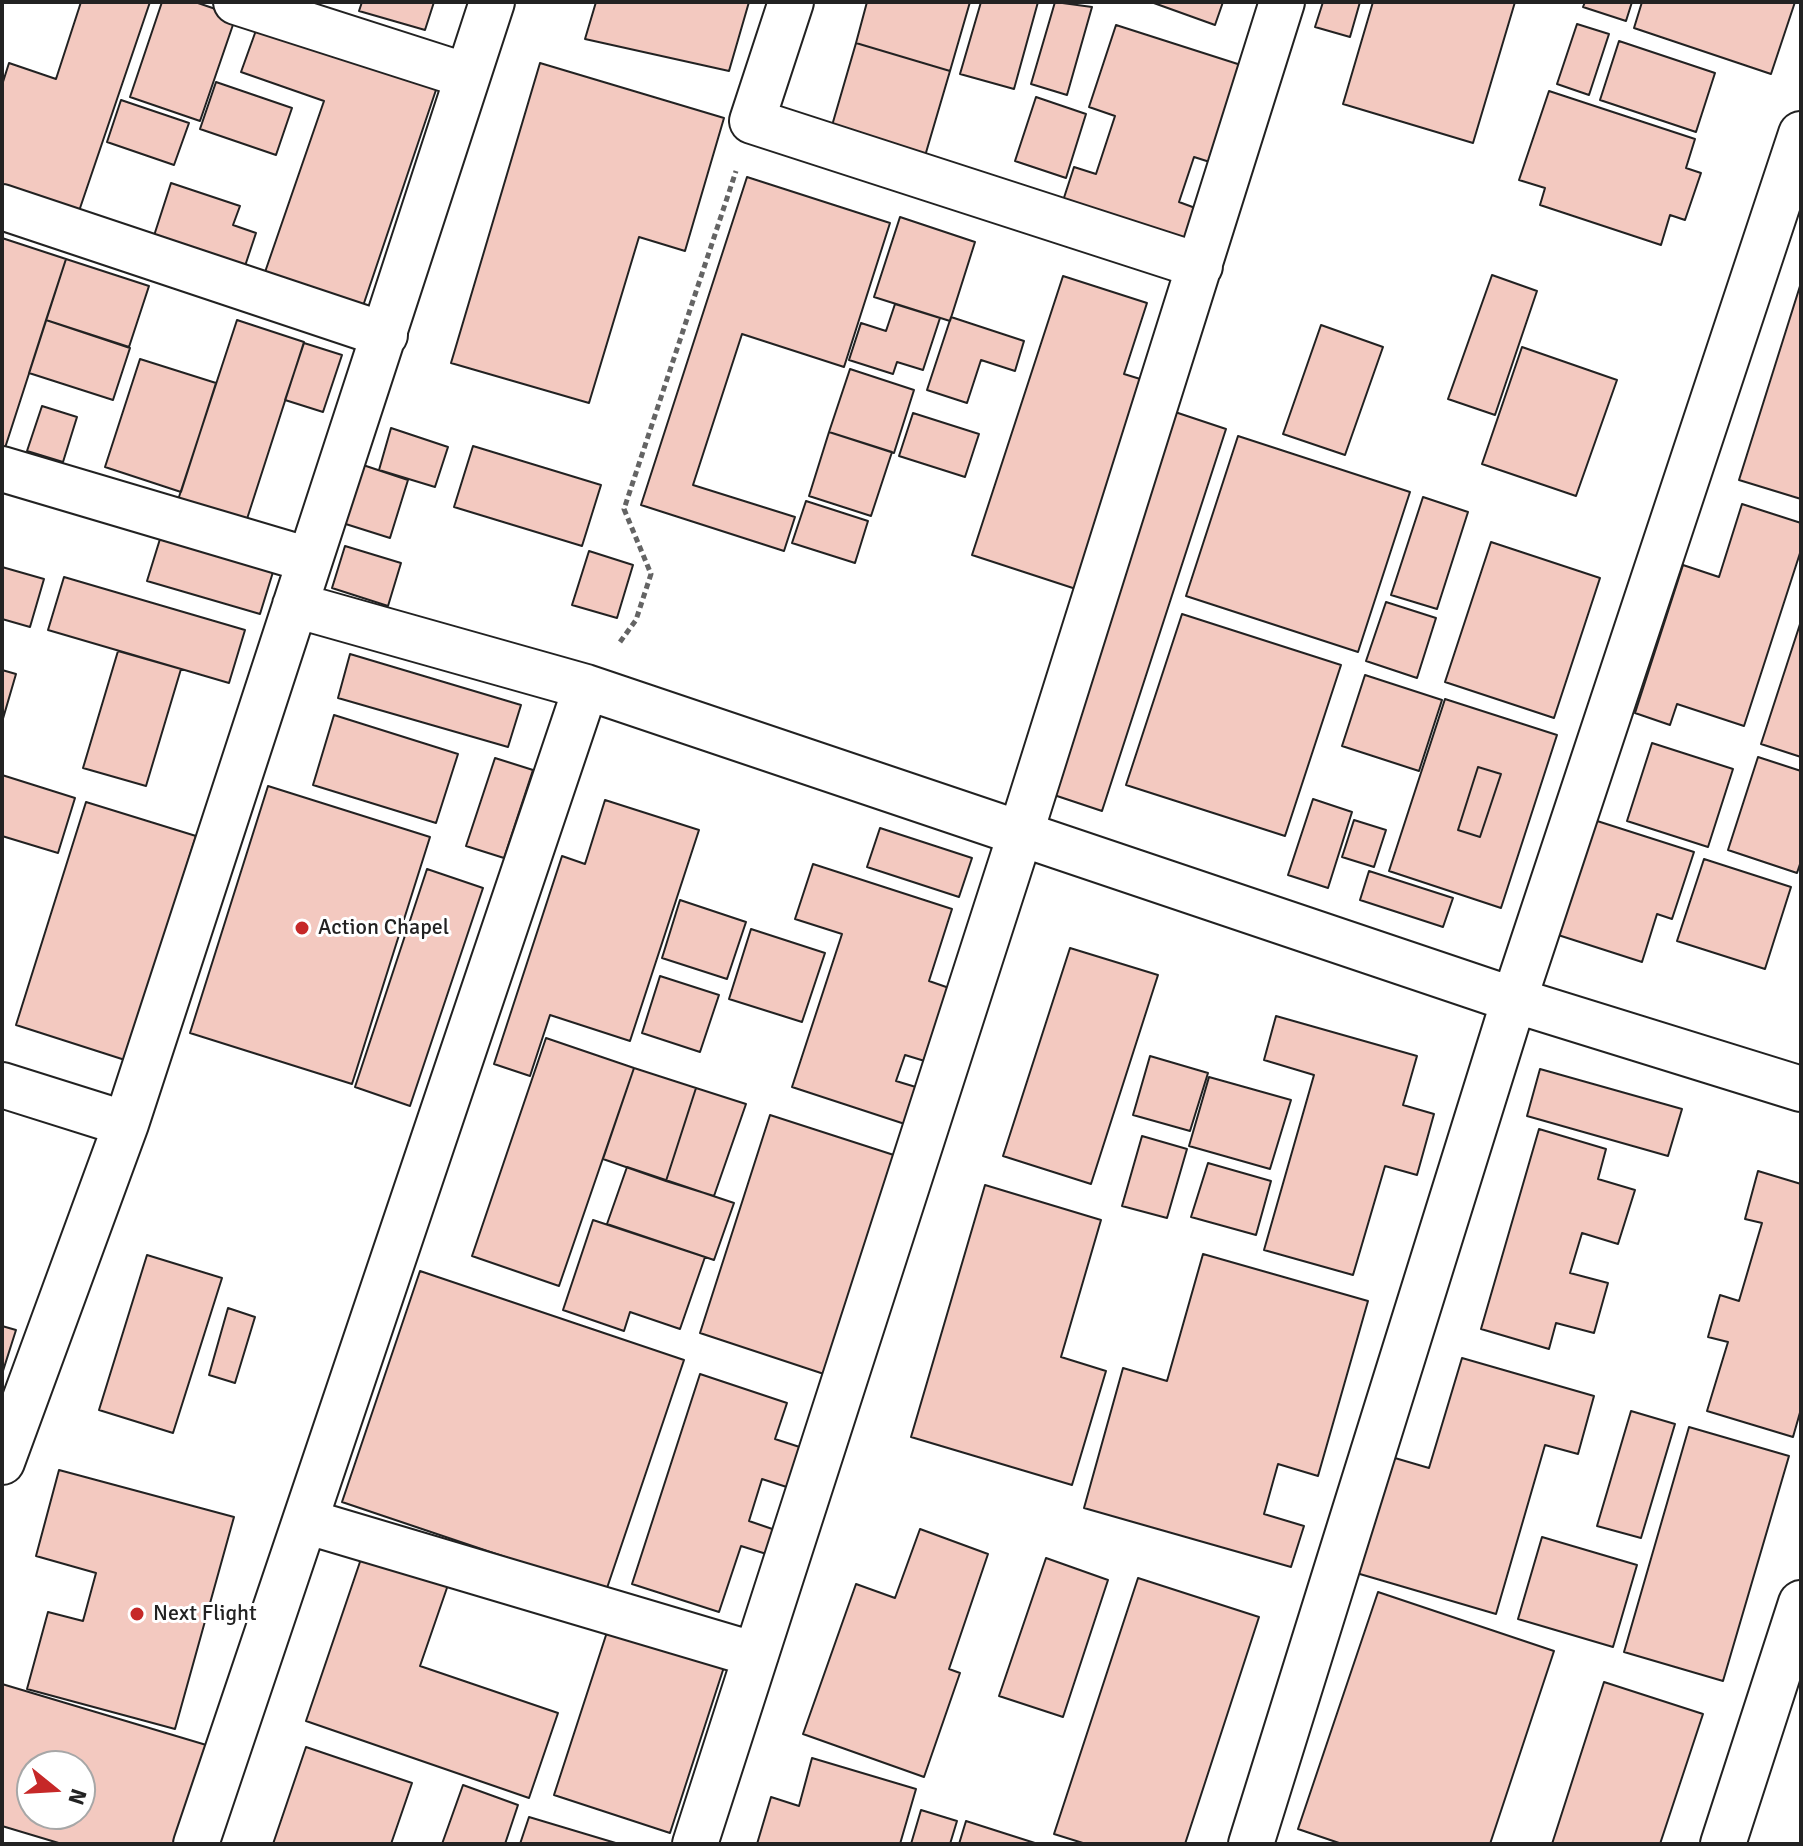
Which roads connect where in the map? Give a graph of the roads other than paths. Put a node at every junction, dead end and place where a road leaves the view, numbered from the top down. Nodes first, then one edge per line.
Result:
1 (236, 2) edge
2 (492, 2) edge
3 (791, 2) edge
4 (1282, 2) edge
5 (467, 76) junction
6 (1801, 134) edge
7 (2, 207) edge
8 (1200, 266) junction
9 (385, 335) junction
10 (2, 469) edge
11 (309, 560) junction
12 (295, 605) junction
13 (586, 687) junction
14 (1020, 835) junction
15 (1514, 1000) junction
16 (2, 1085) edge
17 (1801, 1089) edge
18 (126, 1124) junction
19 (2, 1462) edge
20 (305, 1521) junction
21 (1801, 1603) edge
22 (756, 1655) junction
23 (196, 1844) edge
24 (695, 1844) edge
25 (1251, 1844) edge
26 (1723, 1844) edge

1 - 5 street
2 - 5 street
3 - 8 street
4 - 8 street
5 - 9 street
6 - 15 street
7 - 9 street
8 - 14 street
9 - 11 street
10 - 11 street
11 - 12 street
12 - 13 street
12 - 18 street
13 - 14 street
13 - 20 street
14 - 15 street
14 - 22 street
15 - 17 street
15 - 25 street
16 - 18 street
18 - 19 street
20 - 22 street
20 - 23 street
21 - 26 street
22 - 24 street

